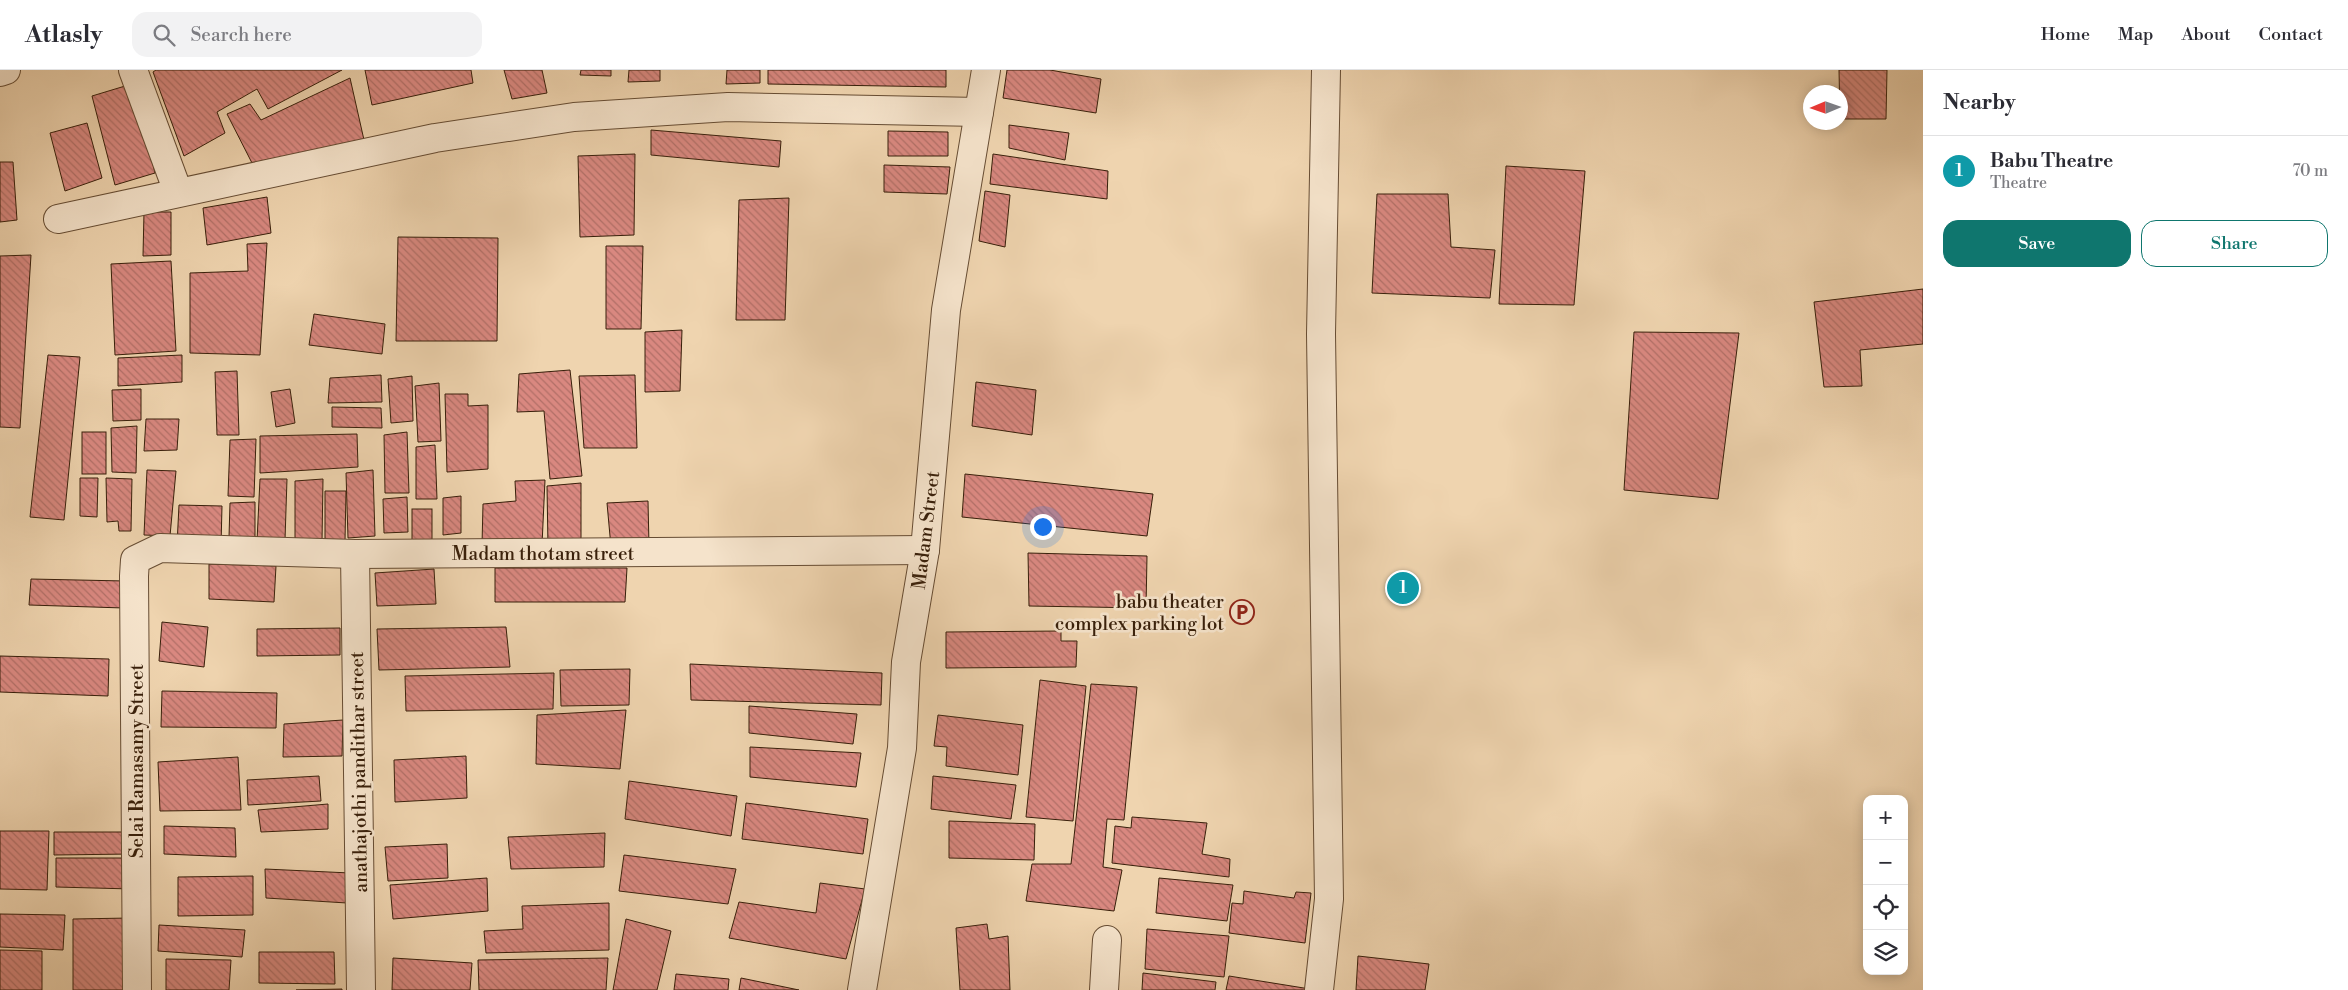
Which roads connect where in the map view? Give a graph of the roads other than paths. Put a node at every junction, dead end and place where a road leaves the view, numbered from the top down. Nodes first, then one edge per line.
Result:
1 (6, 70) edge
2 (133, 70) edge
3 (986, 70) edge
4 (1326, 70) edge
5 (0, 72) edge
6 (980, 112) junction
7 (178, 192) junction
8 (58, 219) dead end
9 (160, 548) joint
10 (926, 550) junction
11 (356, 554) junction
12 (1108, 940) dead end
13 (137, 990) edge
14 (361, 990) edge
15 (862, 990) edge
16 (1104, 990) edge
17 (1319, 990) edge

1 - 5 street
2 - 7 street
3 - 6 street, Madam Street
4 - 17 street
6 - 7 street
6 - 10 street, Madam Street
7 - 8 street
9 - 11 street, Madam thotam street
9 - 13 street, Selai Ramasamy Street
10 - 11 street, Madam thotam street
10 - 15 street, Madam Street
11 - 14 street, anathajothi pandithar street
12 - 16 street

